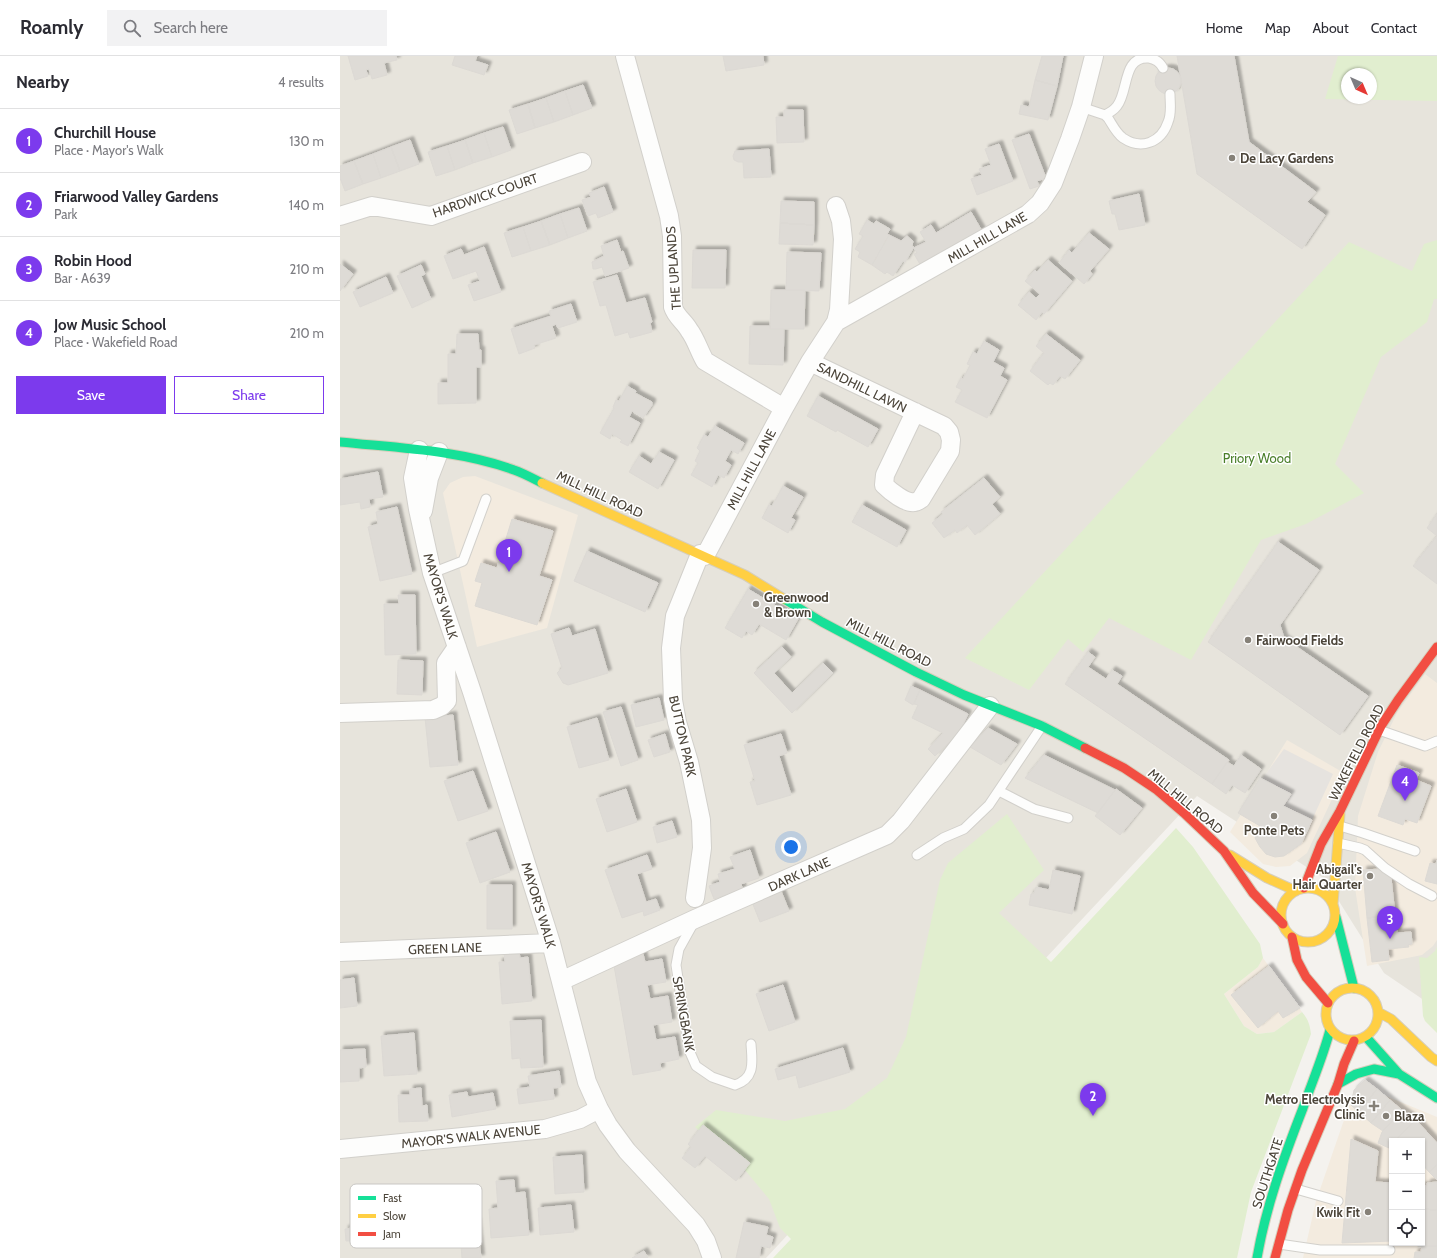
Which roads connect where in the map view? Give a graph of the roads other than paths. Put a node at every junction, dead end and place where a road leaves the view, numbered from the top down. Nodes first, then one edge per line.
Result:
1 (625, 56) edge
2 (1094, 56) edge
3 (1163, 68) dead end
4 (1170, 94) dead end
5 (1081, 107) junction
6 (1105, 115) junction
7 (582, 162) dead end
8 (836, 206) dead end
9 (340, 216) edge
10 (836, 322) junction
11 (810, 362) junction
12 (784, 408) junction
13 (915, 412) junction
14 (340, 442) edge
15 (419, 450) junction
16 (439, 452) junction
17 (486, 499) dead end
18 (421, 521) junction
19 (702, 555) junction
20 (432, 573) junction
21 (457, 647) junction
22 (1437, 647) edge
23 (990, 706) junction
24 (340, 713) edge
25 (1042, 726) junction
26 (1379, 730) junction
27 (1437, 741) edge
28 (999, 791) junction
29 (1340, 811) junction
30 (1068, 818) dead end
31 (1340, 826) junction
32 (1338, 843) junction
33 (1224, 851) junction
34 (1415, 851) dead end
35 (917, 855) dead end
36 (1300, 889) junction
37 (1432, 896) dead end
38 (695, 898) dead end
39 (1333, 904) junction
40 (1336, 917) junction
41 (695, 919) junction
42 (1283, 924) junction
43 (1292, 937) junction
44 (551, 943) junction
45 (340, 952) edge
46 (561, 981) junction
47 (1354, 988) junction
48 (1328, 1003) junction
49 (1378, 1012) junction
50 (1330, 1030) junction
51 (1366, 1037) junction
52 (1354, 1041) junction
53 (751, 1044) dead end
54 (1437, 1061) edge
55 (1399, 1074) junction
56 (1338, 1084) junction
57 (1437, 1098) edge
58 (599, 1109) junction
59 (340, 1149) edge
60 (1296, 1189) junction
61 (1338, 1201) dead end
62 (1279, 1244) junction
63 (1390, 1250) dead end
64 (712, 1258) edge
65 (1257, 1258) edge
66 (1275, 1258) edge

1 - 12 street, THE UPLANDS
2 - 5 street, MILL HILL LANE
3 - 6 lane
4 - 6 lane
5 - 6 lane
5 - 10 street, MILL HILL LANE
7 - 9 street, HARDWICK COURT
8 - 10 street, MILL HILL LANE
10 - 11 street, MILL HILL LANE
11 - 12 street, MILL HILL LANE
11 - 13 street, SANDHILL LAWN
12 - 19 street, MILL HILL LANE
13 - 13 street, SANDHILL LAWN
14 - 15 main road, MILL HILL ROAD
15 - 16 main road, MILL HILL ROAD
15 - 18 street, MAYOR'S WALK
16 - 18 street, MAYOR'S WALK
16 - 19 main road, MILL HILL ROAD
17 - 20 lane
18 - 20 street, MAYOR'S WALK
19 - 23 main road, MILL HILL ROAD
19 - 38 street, BUTTON PARK
20 - 21 street, MAYOR'S WALK
21 - 24 street
21 - 44 street, MAYOR'S WALK
22 - 26 main road, WAKEFIELD ROAD
23 - 25 main road, MILL HILL ROAD
23 - 41 street, DARK LANE
25 - 28 lane
25 - 33 main road, MILL HILL ROAD
26 - 27 lane
26 - 29 main road, WAKEFIELD ROAD
28 - 30 lane
28 - 35 lane
29 - 31 main road, WAKEFIELD ROAD
29 - 36 main road, WAKEFIELD ROAD
31 - 32 main road, WAKEFIELD ROAD
31 - 34 lane
32 - 37 lane
32 - 39 main road, WAKEFIELD ROAD
33 - 36 main road, MILL HILL ROAD
33 - 42 main road, MILL HILL ROAD
36 - 39 main road
36 - 42 main road
39 - 40 main road
40 - 43 main road
40 - 47 main road
41 - 46 street, DARK LANE
41 - 53 lane, SPRINGBANK
42 - 43 main road
43 - 48 main road
44 - 45 street, GREEN LANE
44 - 46 street, MAYOR'S WALK
46 - 58 street, MAYOR'S WALK
47 - 48 main road
47 - 49 main road
48 - 50 main road
49 - 51 main road
49 - 54 main road
50 - 52 main road
50 - 65 main road, SOUTHGATE
51 - 52 main road
51 - 55 main road
52 - 56 main road
55 - 56 main road
55 - 57 main road
56 - 60 main road
58 - 59 street, MAYOR'S WALK AVENUE
58 - 64 street, MAYOR'S WALK
60 - 61 lane
60 - 62 main road
62 - 63 lane
62 - 66 main road

